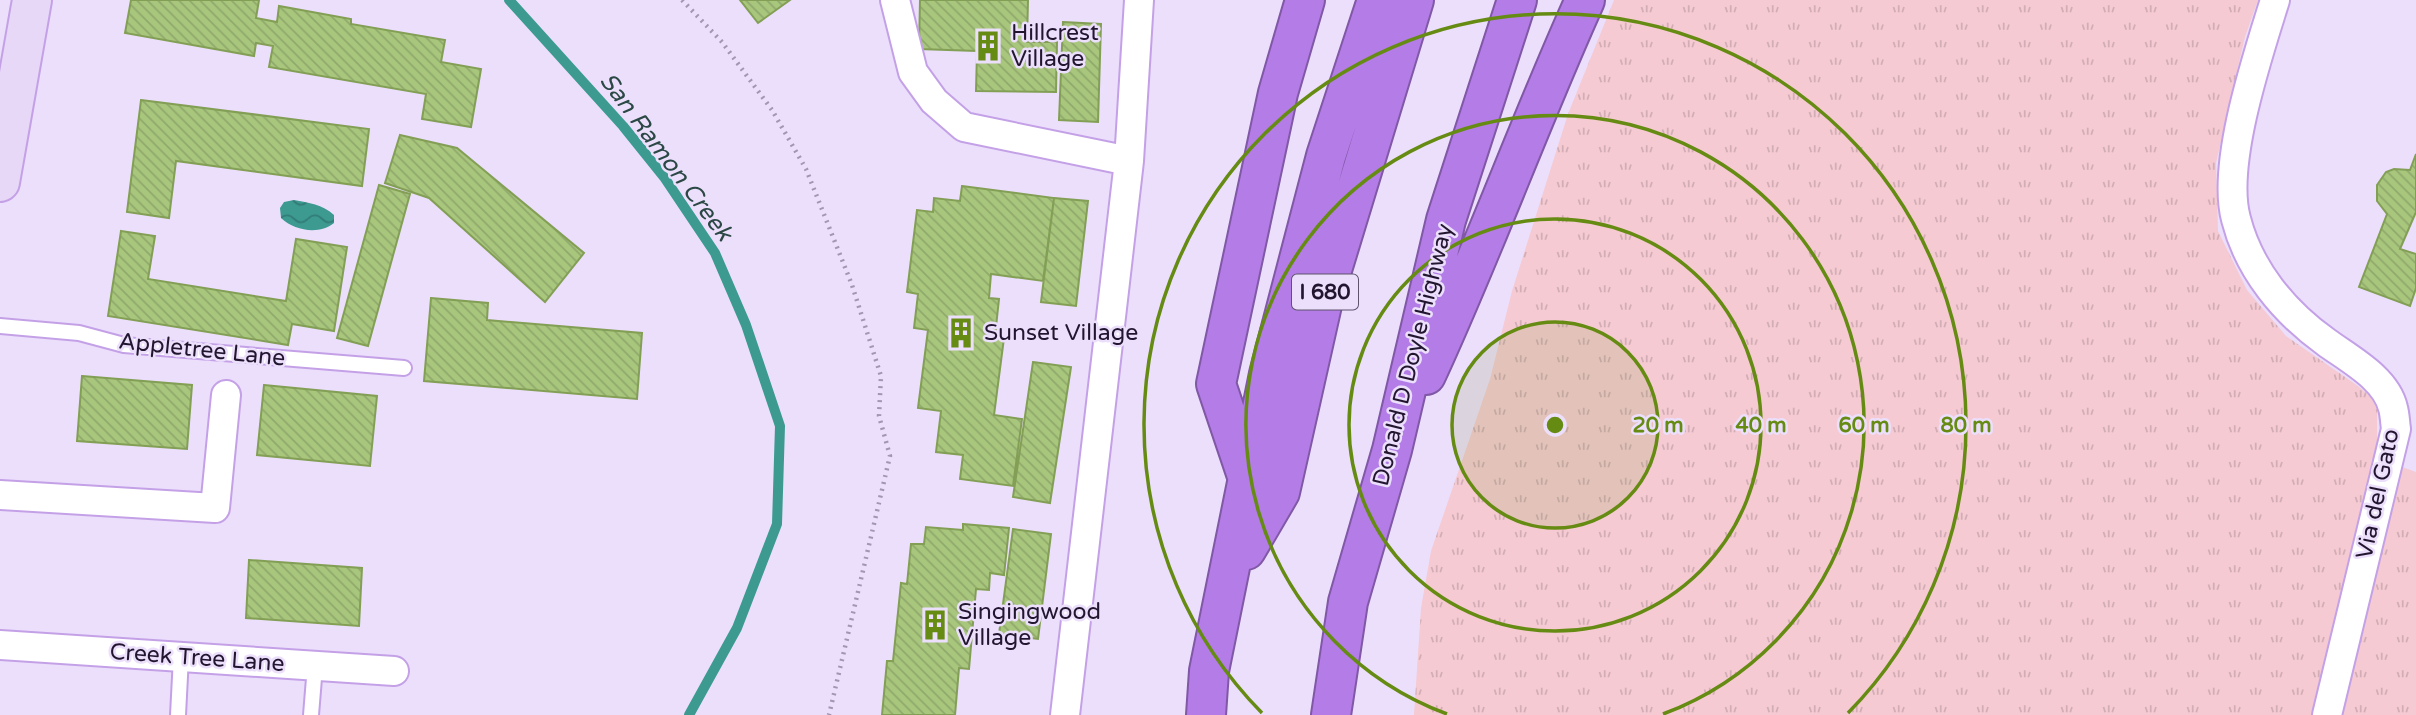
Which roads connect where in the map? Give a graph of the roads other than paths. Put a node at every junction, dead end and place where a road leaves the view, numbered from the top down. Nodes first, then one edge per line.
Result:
1 (32, 0) edge
2 (895, 0) edge
3 (1139, 0) edge
4 (1305, 0) edge
5 (1377, 0) edge
6 (1414, 0) edge
7 (1517, 0) edge
8 (1585, 0) edge
9 (2275, 0) edge
10 (1129, 161) junction
11 (0, 182) edge
12 (0, 326) edge
13 (404, 368) dead end
14 (226, 396) dead end
15 (1392, 450) junction
16 (1249, 482) junction
17 (0, 495) edge
18 (1229, 579) junction
19 (0, 645) edge
20 (181, 657) junction
21 (315, 666) junction
22 (394, 671) dead end
23 (178, 715) edge
24 (311, 715) edge
25 (1065, 715) edge
26 (1206, 715) edge
27 (1331, 715) edge
28 (2327, 715) edge

1 - 11 main road
2 - 10 street
3 - 10 street
4 - 16 highway
5 - 16 highway, I 680
6 - 18 highway, I 680
7 - 15 highway, Donald D Doyle Highway
8 - 15 highway
9 - 28 street, Via del Gato
10 - 25 street
12 - 13 lane, Appletree Lane
14 - 17 street
15 - 27 highway, Donald D Doyle Highway
16 - 18 highway, I 680
18 - 26 highway, I 680
19 - 20 street, Creek Tree Lane
20 - 21 street, Creek Tree Lane
20 - 23 lane
21 - 22 street, Creek Tree Lane
21 - 24 lane

